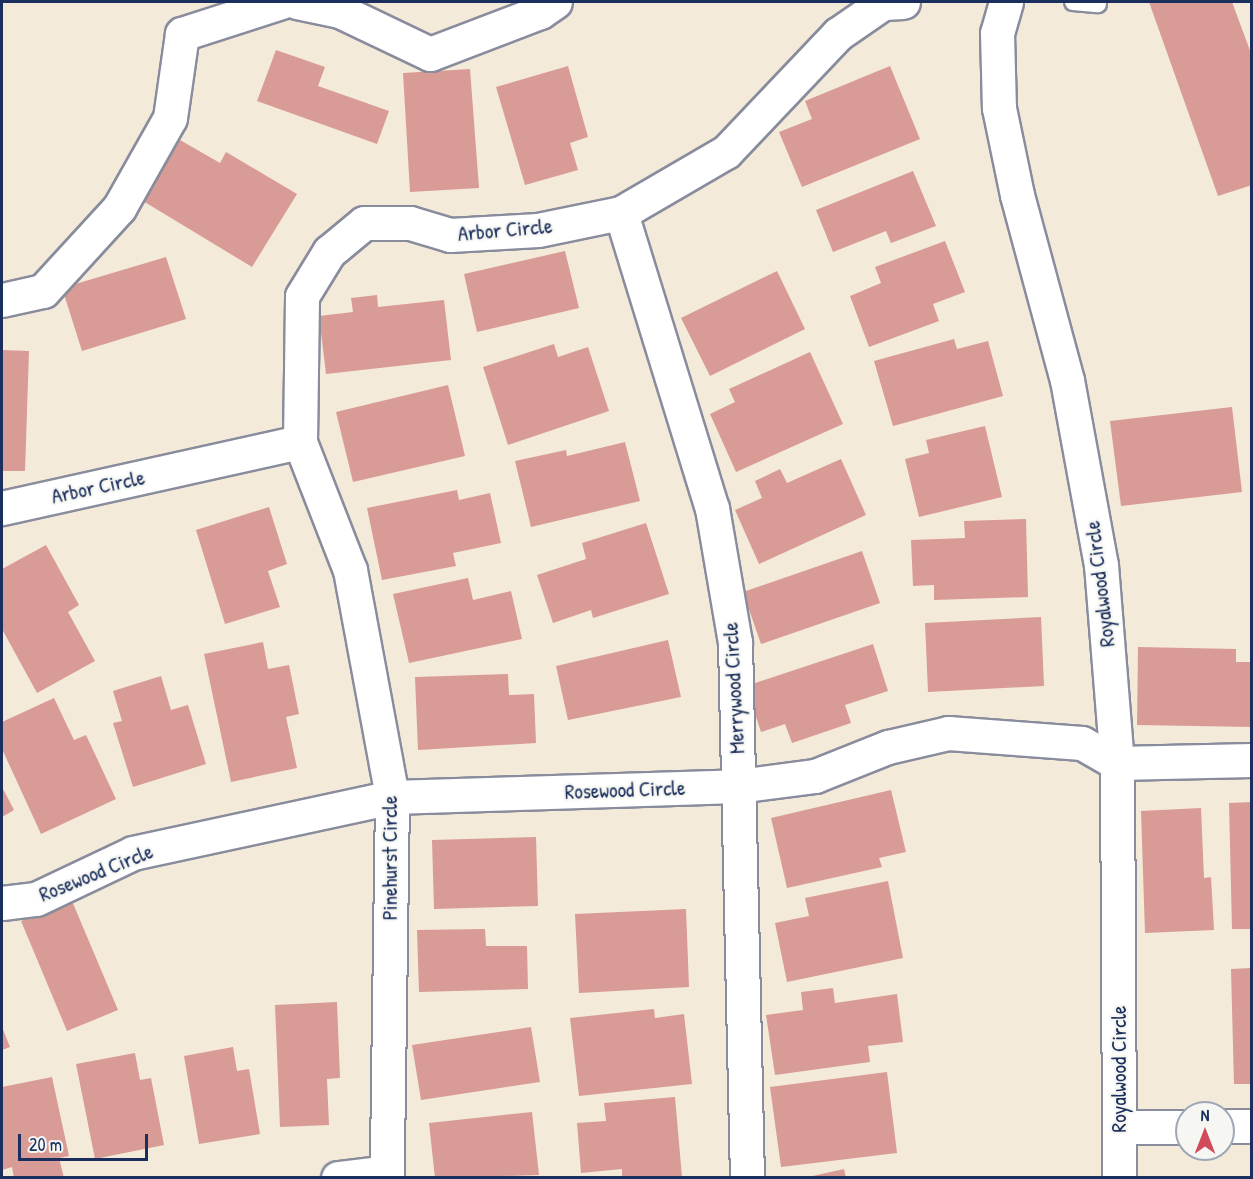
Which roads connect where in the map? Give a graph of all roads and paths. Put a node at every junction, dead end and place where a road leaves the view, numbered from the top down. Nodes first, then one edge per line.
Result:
1 (281, 2) edge
2 (297, 2) edge
3 (555, 2) edge
4 (890, 2) edge
5 (1006, 2) edge
6 (1073, 2) edge
7 (1098, 4) dead end
8 (621, 213) junction
9 (2, 300) edge
10 (300, 442) junction
11 (2, 508) edge
12 (1251, 760) edge
13 (1117, 763) junction
14 (738, 786) junction
15 (392, 797) junction
16 (2, 903) edge
17 (1175, 1126) edge
18 (1235, 1126) edge
19 (1251, 1126) edge
20 (1119, 1127) junction
21 (387, 1175) edge
22 (338, 1178) edge
23 (747, 1178) edge
24 (1119, 1178) edge

1 - 9 street
2 - 3 street
4 - 8 street, Arbor Circle
5 - 13 street, Royalwood Circle
6 - 7 lane
8 - 10 street, Arbor Circle
8 - 14 street, Merrywood Circle
10 - 11 street, Arbor Circle
10 - 15 street, Pinehurst Circle
12 - 13 street
13 - 14 street, Rosewood Circle
13 - 20 street, Royalwood Circle
14 - 15 street, Rosewood Circle
14 - 23 street, Merrywood Circle
15 - 16 street, Rosewood Circle
15 - 21 street, Pinehurst Circle
17 - 20 street
18 - 19 street
20 - 24 street, Royalwood Circle
21 - 22 street

